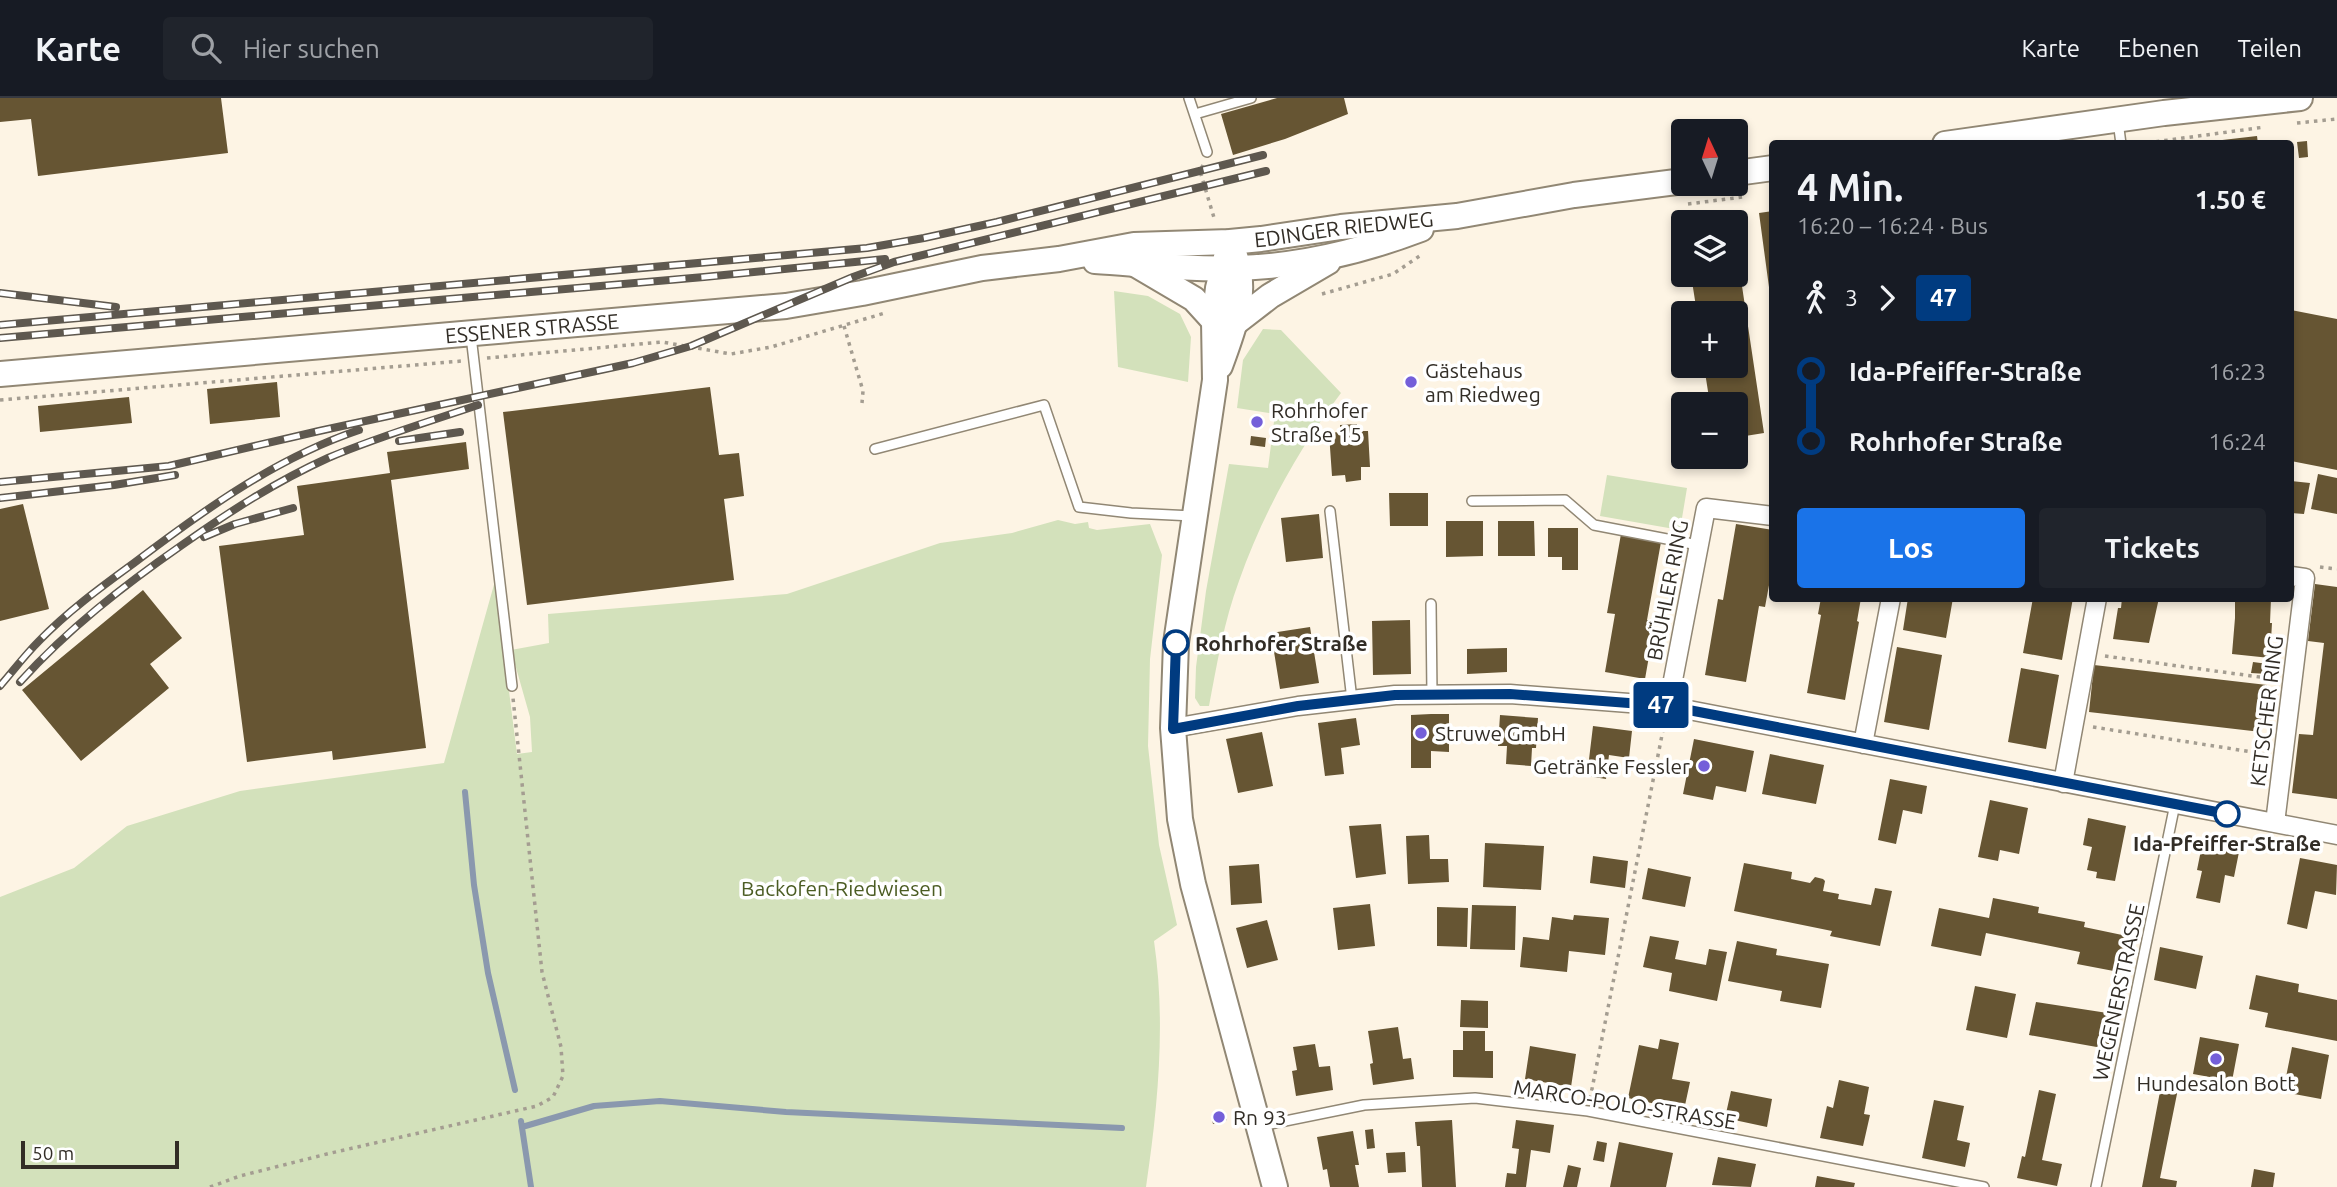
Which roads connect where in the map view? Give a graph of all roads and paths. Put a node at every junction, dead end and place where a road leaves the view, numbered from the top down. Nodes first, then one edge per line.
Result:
1 (1189, 98) edge
2 (1251, 98) edge
3 (2300, 98) edge
4 (1195, 114) junction
5 (2337, 119) edge
6 (2286, 124) dead end
7 (2273, 126) dead end
8 (2120, 132) edge
9 (2003, 140) edge
10 (2169, 140) edge
11 (1207, 152) joint
12 (1769, 169) edge
13 (1748, 171) edge
14 (1671, 182) edge
15 (1747, 197) dead end
16 (1682, 205) dead end
17 (1457, 216) junction
18 (1223, 234) junction
19 (1426, 251) dead end
20 (1342, 254) junction
21 (1059, 259) junction
22 (1135, 264) junction
23 (1231, 268) junction
24 (1322, 293) dead end
25 (893, 311) dead end
26 (1224, 322) junction
27 (844, 326) junction
28 (471, 334) junction
29 (475, 359) junction
30 (0, 374) edge
31 (0, 400) edge
32 (862, 403) dead end
33 (875, 449) dead end
34 (1472, 501) dead end
35 (1330, 511) dead end
36 (1195, 516) junction
37 (1769, 516) edge
38 (1698, 545) junction
39 (2294, 576) edge
40 (1890, 602) edge
41 (2096, 602) edge
42 (1431, 604) dead end
43 (2085, 653) junction
44 (2292, 682) junction
45 (512, 686) joint
46 (1432, 695) junction
47 (1353, 700) junction
48 (1668, 706) junction
49 (2074, 724) junction
50 (1173, 729) junction
51 (1863, 744) junction
52 (2283, 756) junction
53 (2063, 783) junction
54 (2175, 804) junction
55 (2275, 823) junction
56 (2337, 835) edge
57 (1588, 1111) junction
58 (1259, 1126) junction
59 (210, 1187) edge
60 (1275, 1187) edge
61 (1984, 1187) edge
62 (2096, 1187) edge

1 - 4 lane
2 - 4 lane
3 - 8 main road
4 - 11 lane
5 - 6 path
7 - 10 path
8 - 9 main road
11 - 18 path
12 - 13 main road
14 - 17 main road, EDINGER RIEDWEG
15 - 16 path
17 - 18 main road, EDINGER RIEDWEG
17 - 20 main road, EDINGER RIEDWEG
18 - 21 main road, ESSENER STRASSE
18 - 23 main road
19 - 24 path
20 - 23 main road, EDINGER RIEDWEG
20 - 26 main road
21 - 22 main road, ESSENER STRASSE
21 - 28 main road, ESSENER STRASSE
22 - 23 main road, ESSENER STRASSE
22 - 26 main road
23 - 26 main road
25 - 27 path
26 - 36 main road
27 - 29 path
27 - 32 path
28 - 29 lane
28 - 30 main road, ESSENER STRASSE
29 - 31 path
29 - 45 lane
33 - 36 lane
34 - 38 lane
35 - 47 lane
36 - 50 main road
37 - 38 street, BRÜHLER RING
38 - 48 street, BRÜHLER RING
39 - 44 street, KETSCHER RING
40 - 51 street
41 - 43 street
42 - 46 lane
43 - 44 path
43 - 49 street
44 - 52 street, KETSCHER RING
45 - 59 path
46 - 47 street
46 - 48 street
47 - 50 street
48 - 51 street
48 - 57 path
49 - 52 path
49 - 53 street
50 - 58 main road
51 - 53 street
52 - 55 street, KETSCHER RING
53 - 54 street
54 - 55 street
54 - 62 lane, WEGENERSTRASSE
55 - 56 street
57 - 58 lane, MARCO-POLO-STRASSE
57 - 61 lane, MARCO-POLO-STRASSE
58 - 60 main road

